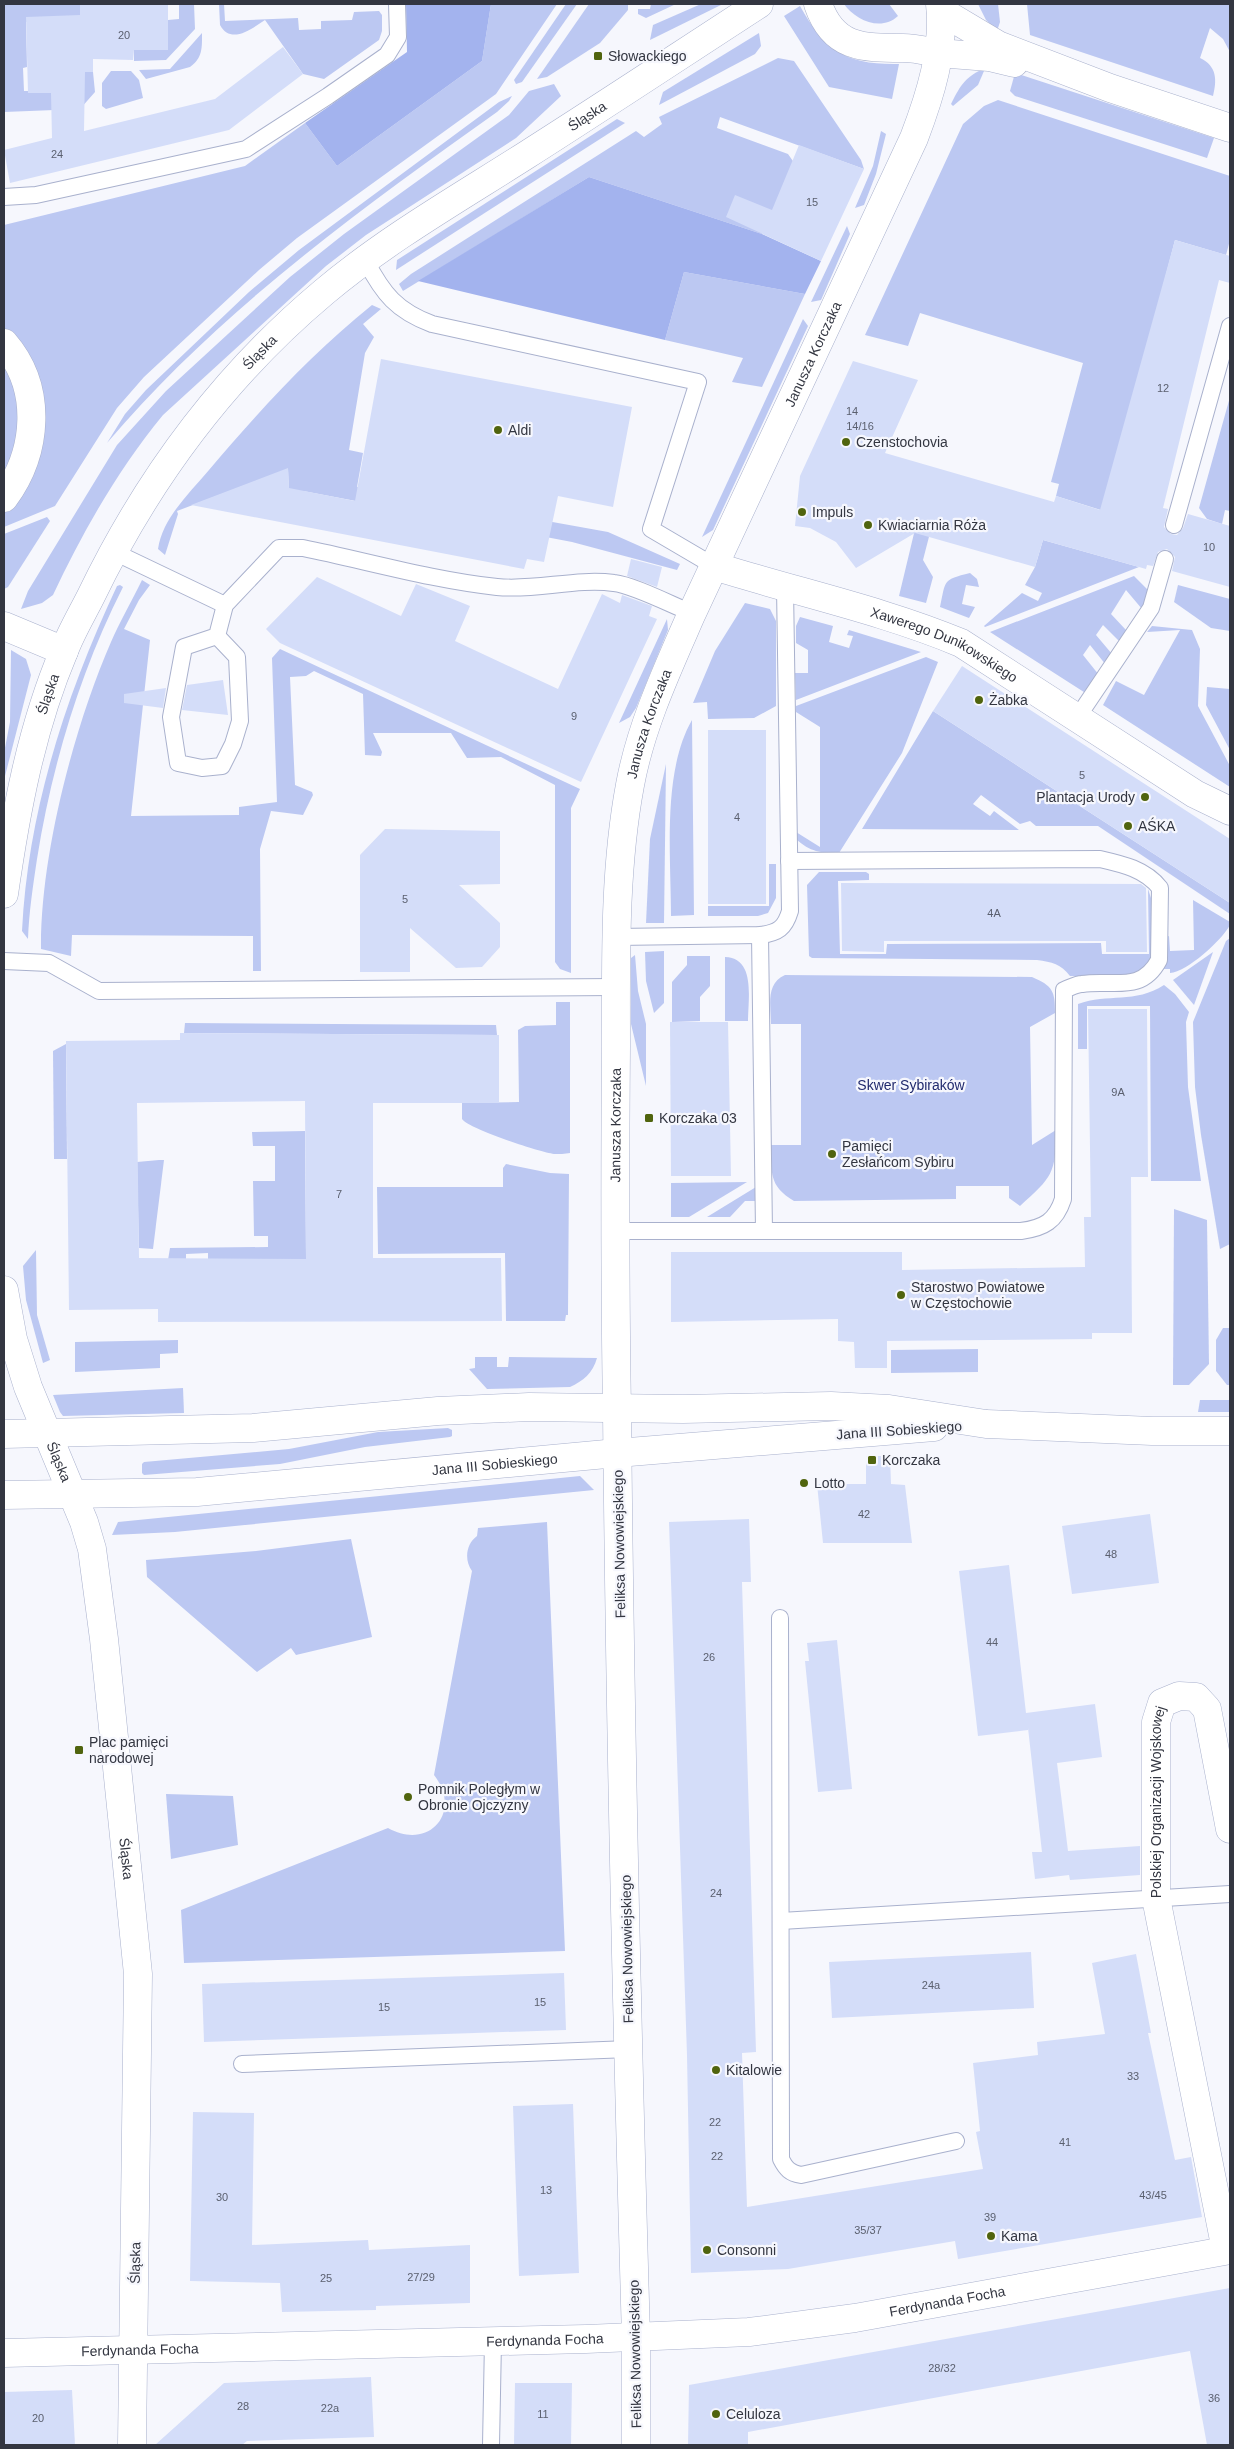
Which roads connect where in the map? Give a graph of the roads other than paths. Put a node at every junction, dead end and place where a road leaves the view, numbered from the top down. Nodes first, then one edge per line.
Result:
1 (397, 4) edge
2 (759, 4) edge
3 (818, 4) edge
4 (937, 6) edge
5 (938, 53) junction
6 (1110, 88) junction
7 (1230, 128) edge
8 (4, 197) edge
9 (366, 261) junction
10 (1230, 326) edge
11 (4, 344) edge
12 (4, 498) edge
13 (1174, 525) dead end
14 (112, 551) junction
15 (1165, 559) dead end
16 (714, 566) junction
17 (784, 588) junction
18 (225, 605) junction
19 (692, 613) junction
20 (4, 626) edge
21 (217, 636) junction
22 (64, 650) junction
23 (1077, 718) junction
24 (1230, 811) edge
25 (789, 861) junction
26 (5, 883) edge
27 (760, 935) junction
28 (616, 937) junction
29 (4, 961) edge
30 (616, 987) junction
31 (615, 1231) junction
32 (764, 1231) junction
33 (4, 1290) edge
34 (617, 1409) junction
35 (986, 1424) junction
36 (1230, 1431) edge
37 (4, 1434) edge
38 (49, 1435) junction
39 (617, 1452) junction
40 (72, 1494) junction
41 (4, 1496) edge
42 (780, 1618) dead end
43 (1230, 1829) edge
44 (1230, 1894) edge
45 (1156, 1898) junction
46 (781, 1921) junction
47 (629, 2049) junction
48 (242, 2064) dead end
49 (956, 2141) dead end
50 (1228, 2250) edge
51 (636, 2337) junction
52 (492, 2341) junction
53 (134, 2350) junction
54 (4, 2353) edge
55 (132, 2445) edge
56 (491, 2445) edge
57 (636, 2445) edge

1 - 8 lane
2 - 9 street, Śląska
3 - 5 street
4 - 5 street, Janusza Korczaka
4 - 6 street
5 - 6 street
5 - 16 street, Janusza Korczaka
6 - 7 street
9 - 14 street, Śląska
9 - 16 lane
10 - 13 lane
11 - 12 street
14 - 18 lane
14 - 22 street, Śląska
15 - 23 lane
16 - 17 street, Xawerego Dunikowskiego
16 - 19 street, Janusza Korczaka
17 - 23 street, Xawerego Dunikowskiego
17 - 25 lane
18 - 19 lane
18 - 21 lane
19 - 28 street, Janusza Korczaka
20 - 22 street
21 - 21 lane
22 - 26 street, Śląska
23 - 24 street, Xawerego Dunikowskiego
25 - 27 lane
25 - 32 lane
27 - 28 lane
27 - 32 lane
28 - 30 street, Janusza Korczaka
29 - 30 lane
30 - 31 street, Janusza Korczaka
31 - 32 lane
31 - 34 street, Janusza Korczaka
33 - 38 street, Śląska
34 - 35 street, Jana III Sobieskiego
34 - 38 street, Jana III Sobieskiego
34 - 39 street, Janusza Korczaka
35 - 36 street, Jana III Sobieskiego
35 - 39 street, Jana III Sobieskiego
37 - 38 street, Jana III Sobieskiego
38 - 40 street, Śląska
39 - 40 street, Jana III Sobieskiego
39 - 47 street, Feliksa Nowowiejskiego
40 - 41 street, Jana III Sobieskiego
40 - 53 street, Śląska
42 - 46 lane
43 - 45 street, Polskiej Organizacji Wojskowej
44 - 45 lane
45 - 46 lane
45 - 50 street, Polskiej Organizacji Wojskowej
46 - 49 lane
47 - 48 lane
47 - 51 street, Feliksa Nowowiejskiego
50 - 51 street, Ferdynanda Focha
51 - 52 street, Ferdynanda Focha
51 - 57 street, Feliksa Nowowiejskiego
52 - 53 street, Ferdynanda Focha
52 - 56 lane
53 - 54 street, Ferdynanda Focha
53 - 55 street, Śląska

